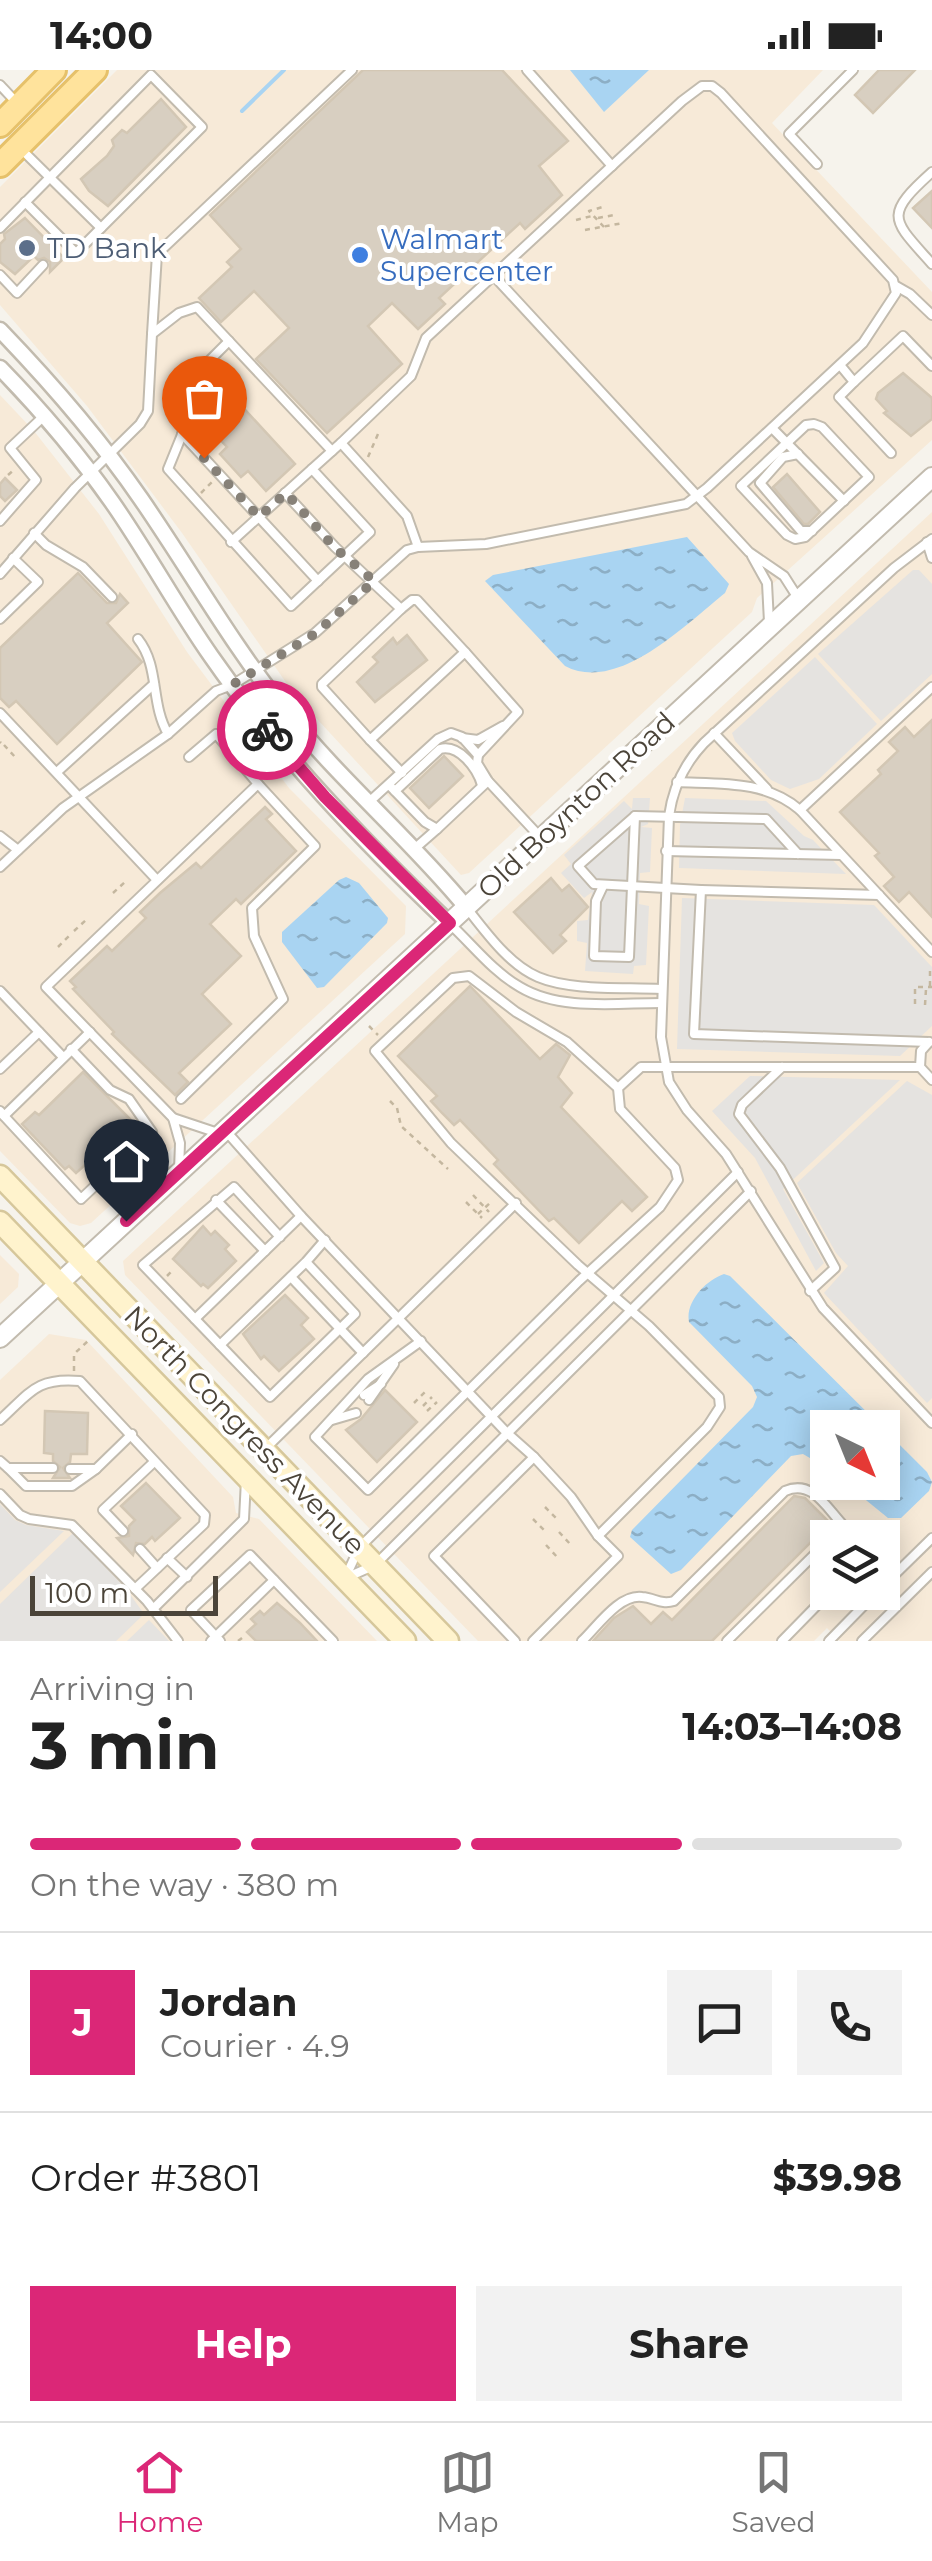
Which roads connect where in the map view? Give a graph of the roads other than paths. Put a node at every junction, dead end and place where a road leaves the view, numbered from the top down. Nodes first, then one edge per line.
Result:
1 (54, 70) edge
2 (96, 70) edge
3 (352, 70) edge
4 (527, 70) edge
5 (853, 70) edge
6 (0, 85) edge
7 (19, 105) junction
8 (0, 124) edge
9 (18, 147) junction
10 (817, 164) dead end
11 (0, 166) edge
12 (612, 166) junction
13 (932, 172) edge
14 (50, 178) junction
15 (25, 202) junction
16 (0, 228) edge
17 (101, 228) junction
18 (65, 242) junction
19 (57, 252) dead end
20 (932, 264) edge
21 (43, 266) dead end
22 (0, 275) edge
23 (493, 275) junction
24 (4, 286) edge
25 (896, 286) junction
26 (932, 315) edge
27 (0, 330) edge
28 (152, 334) junction
29 (229, 341) junction
30 (840, 365) junction
31 (932, 366) edge
32 (0, 368) edge
33 (854, 382) junction
34 (44, 416) junction
35 (772, 428) junction
36 (182, 434) junction
37 (788, 442) junction
38 (341, 443) junction
39 (332, 451) junction
40 (891, 453) dead end
41 (798, 454) junction
42 (110, 456) junction
43 (312, 469) junction
44 (726, 470) junction
45 (91, 474) junction
46 (932, 477) edge
47 (741, 486) junction
48 (286, 493) junction
49 (698, 496) junction
50 (844, 500) junction
51 (259, 517) junction
52 (0, 522) edge
53 (812, 531) junction
54 (34, 534) junction
55 (930, 541) edge
56 (231, 542) junction
57 (418, 546) junction
58 (750, 552) junction
59 (346, 555) junction
60 (13, 558) junction
61 (932, 558) edge
62 (0, 574) edge
63 (318, 581) junction
64 (374, 581) junction
65 (112, 597) dead end
66 (800, 600) junction
67 (402, 610) junction
68 (0, 619) edge
69 (770, 627) junction
70 (138, 639) dead end
71 (465, 652) junction
72 (255, 672) junction
73 (154, 684) junction
74 (232, 685) junction
75 (932, 687) edge
76 (0, 713) edge
77 (503, 726) junction
78 (714, 733) junction
79 (168, 734) junction
80 (462, 738) junction
81 (370, 740) junction
82 (478, 754) junction
83 (190, 757) dead end
84 (57, 772) junction
85 (402, 774) junction
86 (677, 782) junction
87 (485, 783) junction
88 (258, 784) junction
89 (392, 788) junction
90 (767, 789) junction
91 (78, 797) junction
92 (368, 803) junction
93 (800, 810) junction
94 (634, 816) junction
95 (668, 816) junction
96 (436, 830) junction
97 (0, 836) edge
98 (541, 838) junction
99 (18, 850) junction
100 (414, 850) junction
101 (666, 851) junction
102 (798, 854) junction
103 (841, 855) junction
104 (0, 868) edge
105 (158, 880) junction
106 (603, 886) junction
107 (632, 886) junction
108 (665, 888) junction
109 (701, 890) junction
110 (879, 894) junction
111 (466, 907) junction
112 (450, 923) junction
113 (932, 952) edge
114 (661, 989) junction
115 (0, 992) edge
116 (661, 1003) junction
117 (39, 1032) junction
118 (90, 1032) junction
119 (931, 1041) edge
120 (72, 1049) junction
121 (64, 1058) junction
122 (920, 1066) junction
123 (666, 1067) junction
124 (782, 1067) junction
125 (0, 1069) edge
126 (932, 1080) edge
127 (142, 1087) junction
128 (618, 1088) junction
129 (181, 1099) dead end
130 (130, 1100) junction
131 (2, 1113) edge
132 (173, 1118) junction
133 (223, 1132) junction
134 (124, 1135) dead end
135 (738, 1172) junction
136 (178, 1173) junction
137 (0, 1176) edge
138 (102, 1179) junction
139 (751, 1191) junction
140 (216, 1200) junction
141 (516, 1203) junction
142 (301, 1216) junction
143 (0, 1222) edge
144 (280, 1237) junction
145 (325, 1240) junction
146 (265, 1251) junction
147 (82, 1262) junction
148 (306, 1262) junction
149 (588, 1273) junction
150 (292, 1277) junction
151 (59, 1283) junction
152 (810, 1291) junction
153 (614, 1294) junction
154 (630, 1310) junction
155 (398, 1316) junction
156 (195, 1319) junction
157 (340, 1328) junction
158 (0, 1338) edge
159 (421, 1341) junction
160 (220, 1345) junction
161 (362, 1352) junction
162 (397, 1361) junction
163 (468, 1391) junction
164 (366, 1398) dead end
165 (352, 1412) dead end
166 (491, 1416) junction
167 (0, 1420) edge
168 (332, 1420) junction
169 (932, 1424) edge
170 (132, 1434) junction
171 (507, 1434) junction
172 (264, 1450) junction
173 (534, 1458) junction
174 (0, 1461) edge
175 (154, 1462) junction
176 (8, 1468) junction
177 (53, 1468) dead end
178 (96, 1468) junction
179 (70, 1469) dead end
180 (246, 1476) junction
181 (0, 1494) edge
182 (838, 1520) edge
183 (123, 1531) dead end
184 (598, 1536) junction
185 (932, 1538) edge
186 (358, 1548) junction
187 (140, 1549) dead end
188 (168, 1558) junction
189 (810, 1558) edge
190 (375, 1565) junction
191 (157, 1568) junction
192 (900, 1569) edge
193 (932, 1572) edge
194 (186, 1577) junction
195 (344, 1579) junction
196 (274, 1580) junction
197 (134, 1588) junction
198 (153, 1609) junction
199 (812, 1610) edge
200 (859, 1610) edge
201 (216, 1639) edge
202 (178, 1641) edge
203 (333, 1641) edge
204 (404, 1641) edge
205 (448, 1641) edge
206 (515, 1641) edge
207 (532, 1641) edge
208 (582, 1641) edge
209 (726, 1641) edge
210 (782, 1641) edge
211 (829, 1641) edge
212 (862, 1641) edge

1 - 7 main road
2 - 9 main road
3 - 28 lane
4 - 12 lane
5 - 10 lane
6 - 7 lane
7 - 8 main road
9 - 11 main road
9 - 14 lane
12 - 23 lane
12 - 25 lane
13 - 20 lane
14 - 15 lane
14 - 17 lane
14 - 17 lane
15 - 16 lane
15 - 18 lane
17 - 18 lane
18 - 19 lane
21 - 24 lane
22 - 24 lane
23 - 38 lane
23 - 49 lane
25 - 26 lane
25 - 30 lane
27 - 42 street
28 - 29 lane
28 - 42 lane
29 - 36 lane
29 - 39 lane
30 - 33 lane
30 - 35 lane
31 - 33 lane
32 - 34 street
33 - 40 lane
34 - 45 street
34 - 52 lane
35 - 37 lane
35 - 44 lane
36 - 51 lane
36 - 56 lane
37 - 41 lane
37 - 47 lane
37 - 50 lane
38 - 39 lane
38 - 57 lane
39 - 43 lane
41 - 50 lane
41 - 53 lane
42 - 45 lane
42 - 72 street
43 - 48 lane
43 - 59 lane
44 - 47 lane
44 - 49 lane
45 - 54 lane
45 - 74 street
46 - 66 street, Old Boynton Road
47 - 53 lane
48 - 51 lane
48 - 59 lane
49 - 57 lane
49 - 58 lane
50 - 53 lane
51 - 56 lane
51 - 63 lane
54 - 60 lane
54 - 65 lane
55 - 61 lane
55 - 78 lane
56 - 63 lane
57 - 64 lane
58 - 66 lane
58 - 69 lane
59 - 63 lane
59 - 64 lane
60 - 62 lane
60 - 68 lane
64 - 67 lane
64 - 72 lane
66 - 69 street, Old Boynton Road
67 - 71 lane
67 - 81 lane
69 - 98 street, Old Boynton Road
70 - 73 lane
71 - 77 lane
71 - 81 lane
72 - 74 lane
72 - 92 street
73 - 79 lane
73 - 84 lane
74 - 79 lane
74 - 112 street
75 - 93 lane
76 - 84 lane
77 - 80 lane
77 - 82 lane
78 - 86 lane
78 - 90 lane
79 - 91 lane
80 - 82 lane
80 - 85 lane
81 - 85 lane
82 - 87 lane
83 - 88 lane
84 - 91 lane
85 - 89 lane
86 - 90 lane
86 - 95 lane
87 - 89 lane
87 - 96 lane
87 - 98 lane
88 - 105 lane
88 - 129 lane
89 - 92 lane
89 - 96 lane
90 - 93 lane
91 - 99 lane
91 - 105 lane
92 - 100 street
93 - 103 lane
94 - 95 lane
94 - 106 lane
94 - 107 lane
95 - 101 lane
95 - 102 lane
96 - 100 lane
97 - 99 lane
98 - 111 street, Old Boynton Road
99 - 104 lane
100 - 111 street
101 - 102 lane
101 - 108 lane
102 - 103 lane
103 - 110 lane
105 - 118 lane
106 - 107 lane
106 - 107 lane
107 - 108 lane
108 - 109 lane
108 - 114 lane
109 - 110 lane
109 - 119 lane
110 - 113 lane
111 - 112 street, Old Boynton Road
111 - 114 lane
112 - 116 lane
112 - 133 street, Old Boynton Road
114 - 116 lane
115 - 117 lane
116 - 123 lane
117 - 121 lane
117 - 125 lane
118 - 120 lane
118 - 127 lane
119 - 122 lane
120 - 121 lane
120 - 130 lane
121 - 131 lane
122 - 124 lane
122 - 126 lane
123 - 124 lane
123 - 128 lane
123 - 135 lane
124 - 152 lane
127 - 130 lane
127 - 132 lane
128 - 141 lane
128 - 149 lane
130 - 138 lane
131 - 138 lane
132 - 133 lane
132 - 136 lane
133 - 136 street, Old Boynton Road
133 - 142 lane
134 - 138 lane
135 - 139 lane
135 - 153 lane
136 - 147 street, Old Boynton Road
137 - 147 main road, North Congress Avenue
139 - 152 lane
139 - 154 lane
140 - 144 lane
140 - 146 lane
140 - 156 lane
141 - 149 lane
141 - 155 lane
142 - 144 lane
142 - 145 lane
143 - 151 main road, North Congress Avenue
144 - 146 lane
145 - 148 lane
145 - 155 lane
146 - 156 lane
147 - 151 street, Old Boynton Road
147 - 172 main road, North Congress Avenue
148 - 150 lane
148 - 157 lane
149 - 153 lane
149 - 163 lane
150 - 157 lane
150 - 160 lane
151 - 158 street, Old Boynton Road
151 - 180 main road, North Congress Avenue
152 - 169 lane
153 - 154 lane
153 - 166 lane
154 - 171 lane
154 - 184 lane
155 - 159 lane
155 - 161 lane
156 - 160 lane
157 - 160 lane
157 - 161 lane
159 - 162 lane
159 - 163 lane
161 - 172 lane
162 - 164 lane
162 - 168 lane
163 - 166 lane
163 - 168 lane
165 - 168 lane
166 - 171 lane
166 - 186 lane
167 - 170 lane
170 - 175 lane
170 - 178 lane
171 - 173 lane
171 - 190 lane
172 - 186 main road, North Congress Avenue
173 - 184 lane
173 - 206 lane
174 - 176 lane
175 - 183 lane
175 - 188 lane
176 - 177 lane
176 - 178 lane
178 - 179 lane
180 - 194 lane
180 - 195 main road, North Congress Avenue
181 - 197 lane
182 - 208 lane
184 - 207 lane
185 - 192 lane
186 - 190 main road, North Congress Avenue
186 - 195 lane
187 - 191 lane
188 - 191 lane
188 - 194 lane
189 - 209 lane
190 - 195 lane
190 - 205 main road, North Congress Avenue
191 - 197 lane
193 - 212 lane
194 - 198 lane
195 - 204 main road, North Congress Avenue
196 - 201 lane
196 - 201 lane
196 - 203 lane
197 - 198 lane
198 - 202 lane
199 - 210 lane
200 - 211 lane

